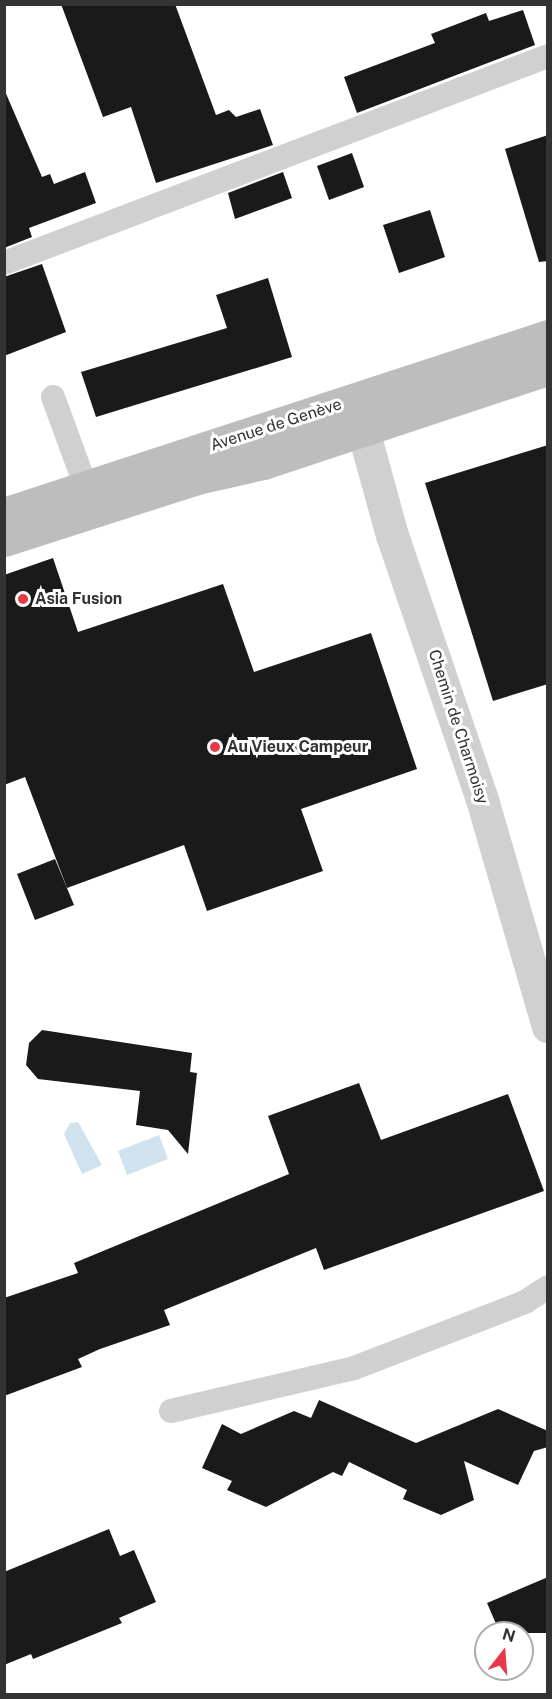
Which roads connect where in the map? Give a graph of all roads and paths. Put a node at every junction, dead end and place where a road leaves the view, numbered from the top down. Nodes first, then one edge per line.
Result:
1 (548, 56) edge
2 (4, 263) edge
3 (548, 336) edge
4 (548, 369) edge
5 (53, 397) dead end
6 (359, 415) junction
7 (86, 487) junction
8 (4, 514) edge
9 (4, 540) edge
10 (548, 1026) edge
11 (548, 1287) edge
12 (171, 1411) dead end

1 - 2 lane
3 - 6 main road, Avenue de Genève
4 - 6 main road, Avenue de Genève
5 - 7 lane
6 - 7 main road, Avenue de Genève
6 - 9 main road, Avenue de Genève
6 - 10 street, Chemin de Charmoisy
7 - 8 main road, Avenue de Genève
11 - 12 lane

